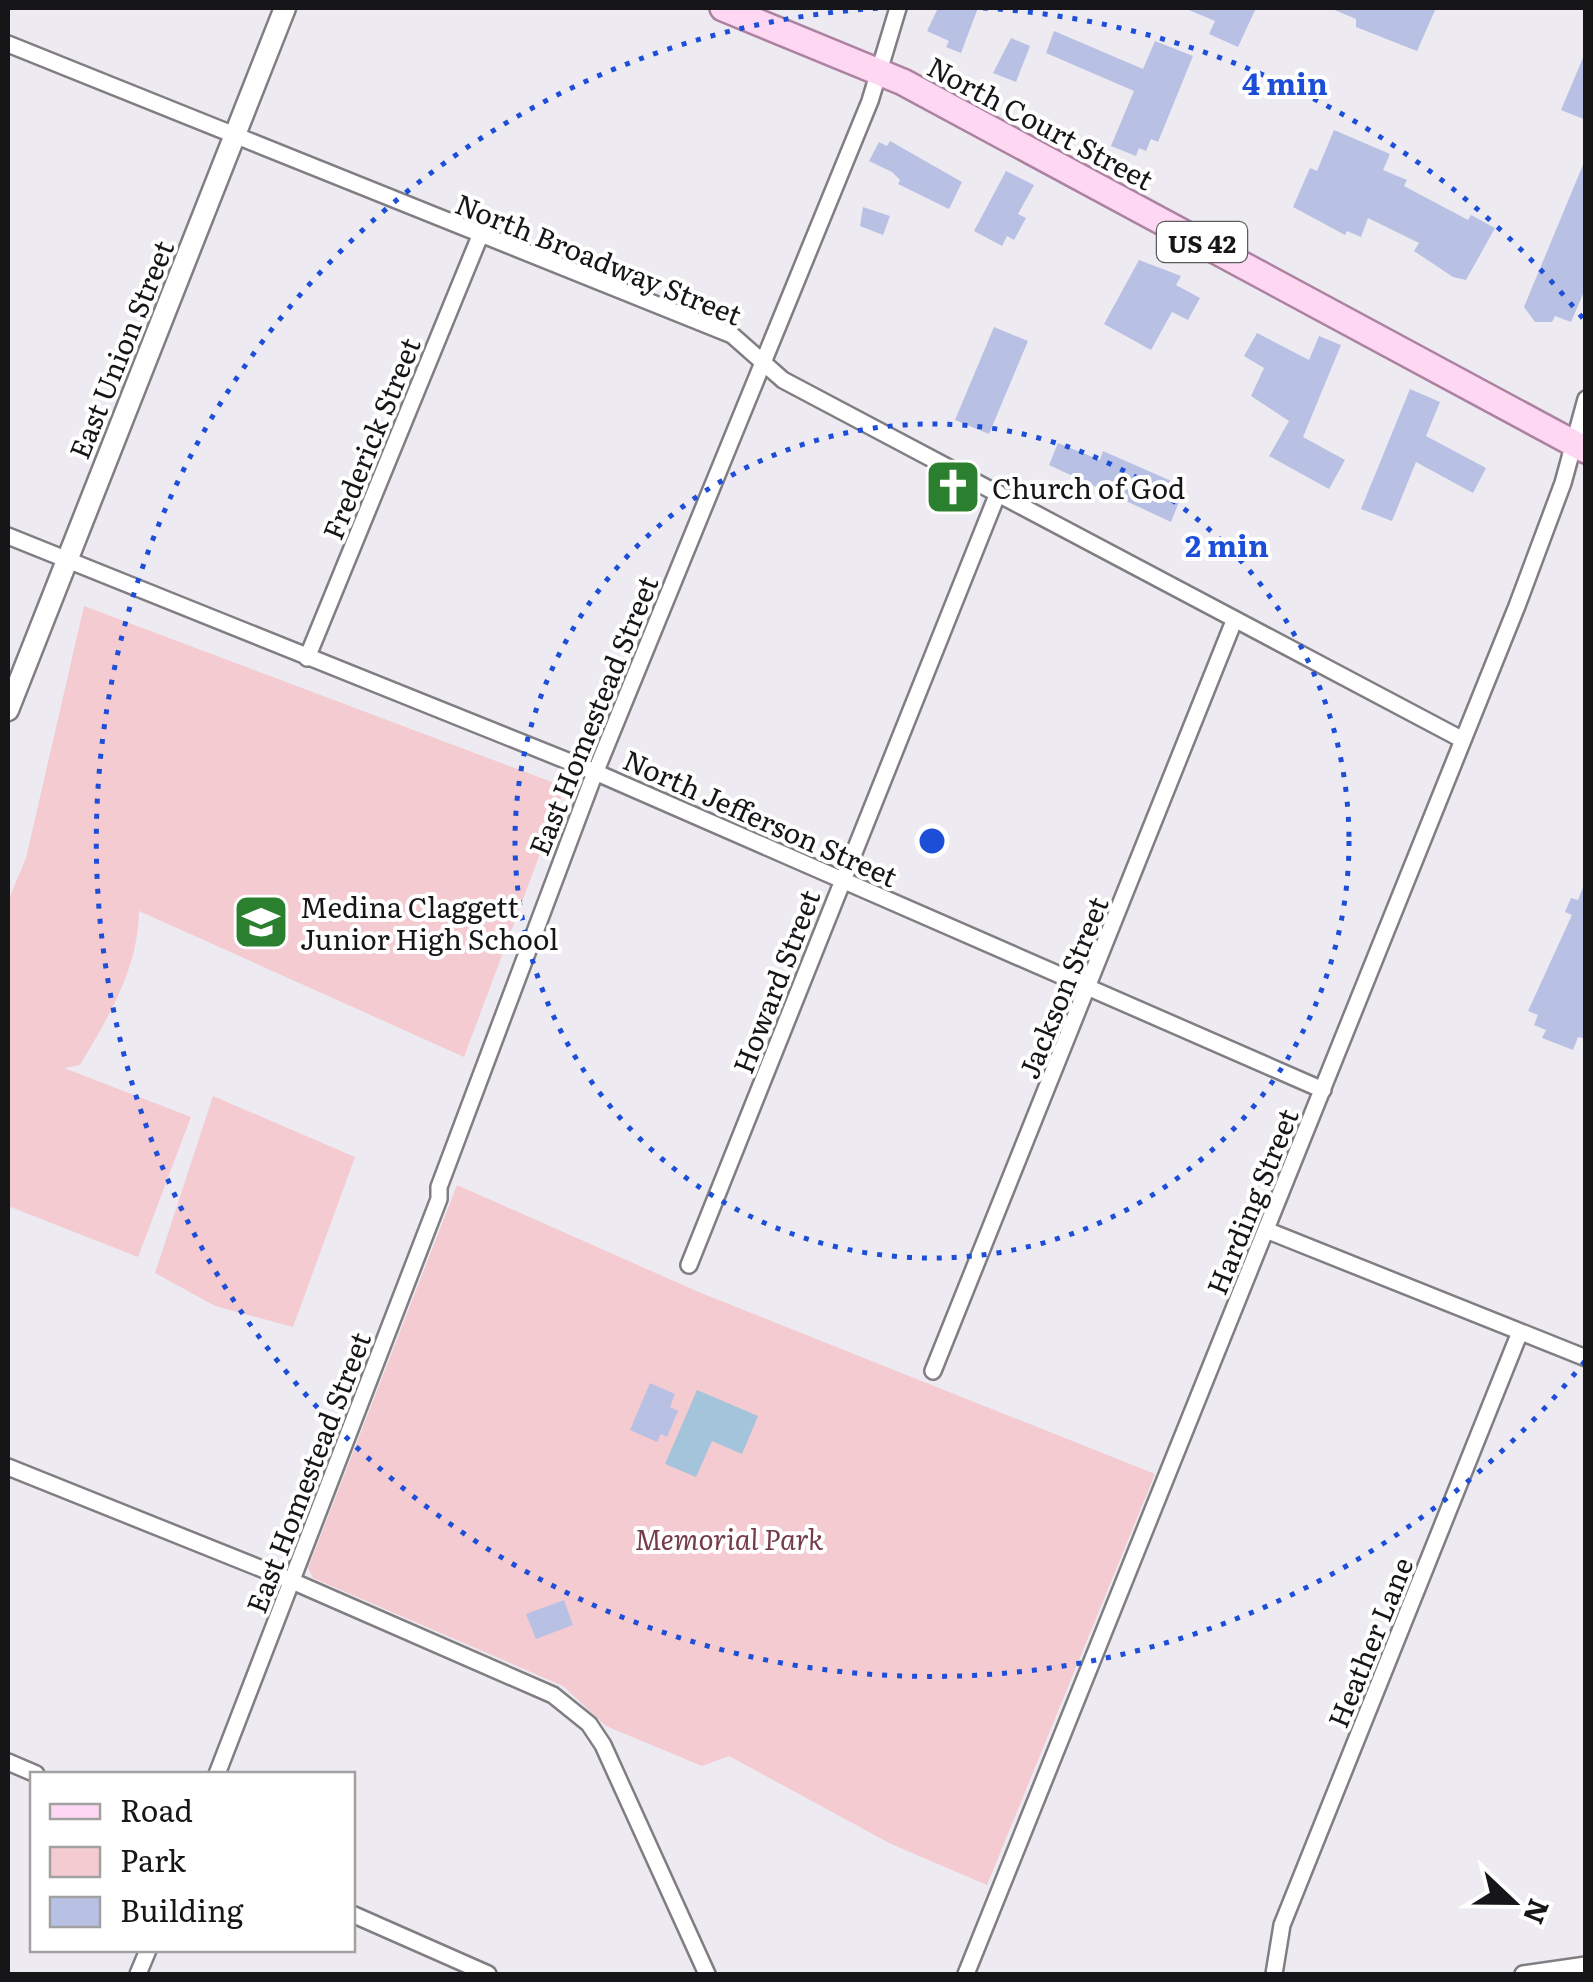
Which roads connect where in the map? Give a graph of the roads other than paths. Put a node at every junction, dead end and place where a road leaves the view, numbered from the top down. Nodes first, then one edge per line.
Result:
1 (284, 8) edge
2 (723, 8) edge
3 (898, 8) edge
4 (8, 44) edge
5 (877, 71) junction
6 (234, 136) junction
7 (480, 236) junction
8 (761, 361) junction
9 (1586, 399) edge
10 (1580, 447) edge
11 (998, 494) junction
12 (8, 536) edge
13 (67, 560) junction
14 (1234, 621) junction
15 (307, 658) junction
16 (8, 710) edge
17 (1462, 740) junction
18 (595, 772) junction
19 (843, 879) junction
20 (1087, 989) junction
21 (1323, 1090) junction
22 (1266, 1230) junction
23 (689, 1265) dead end
24 (1520, 1332) junction
25 (1586, 1358) edge
26 (933, 1372) dead end
27 (8, 1467) edge
28 (292, 1581) junction
29 (8, 1762) edge
30 (31, 1772) edge
31 (218, 1772) edge
32 (355, 1915) edge
33 (1586, 1965) edge
34 (488, 1974) edge
35 (707, 1974) edge
36 (966, 1974) edge
37 (1274, 1974) edge
38 (1523, 1974) edge

1 - 6 street, East Union Street
2 - 5 main road, North Court Street / US 42
3 - 5 street, East Homestead Street
4 - 6 street, North Broadway Street
5 - 8 street, East Homestead Street
5 - 10 main road, North Court Street / US 42
6 - 7 street, North Broadway Street
6 - 13 street, East Union Street
7 - 8 street, North Broadway Street
7 - 15 street, Frederick Street
8 - 11 street, North Broadway Street
8 - 18 street, East Homestead Street
9 - 10 street, Harding Street
10 - 17 street, Harding Street
11 - 14 street, North Broadway Street
11 - 19 street, Howard Street
12 - 13 street, North Jefferson Street
13 - 15 street, North Jefferson Street
13 - 16 street, East Union Street
14 - 17 street, North Broadway Street
14 - 20 street, Jackson Street
15 - 18 street, North Jefferson Street
17 - 21 street, Harding Street
18 - 19 street, North Jefferson Street
18 - 28 street, East Homestead Street
19 - 20 street, North Jefferson Street
19 - 23 street, Howard Street
20 - 21 street, North Jefferson Street
20 - 26 street, Jackson Street
21 - 22 street, Harding Street
22 - 24 street
22 - 36 street, Harding Street
24 - 25 street
24 - 37 street, Heather Lane
27 - 28 street
28 - 31 street, East Homestead Street
28 - 35 street
29 - 30 street
32 - 34 street
33 - 38 street

